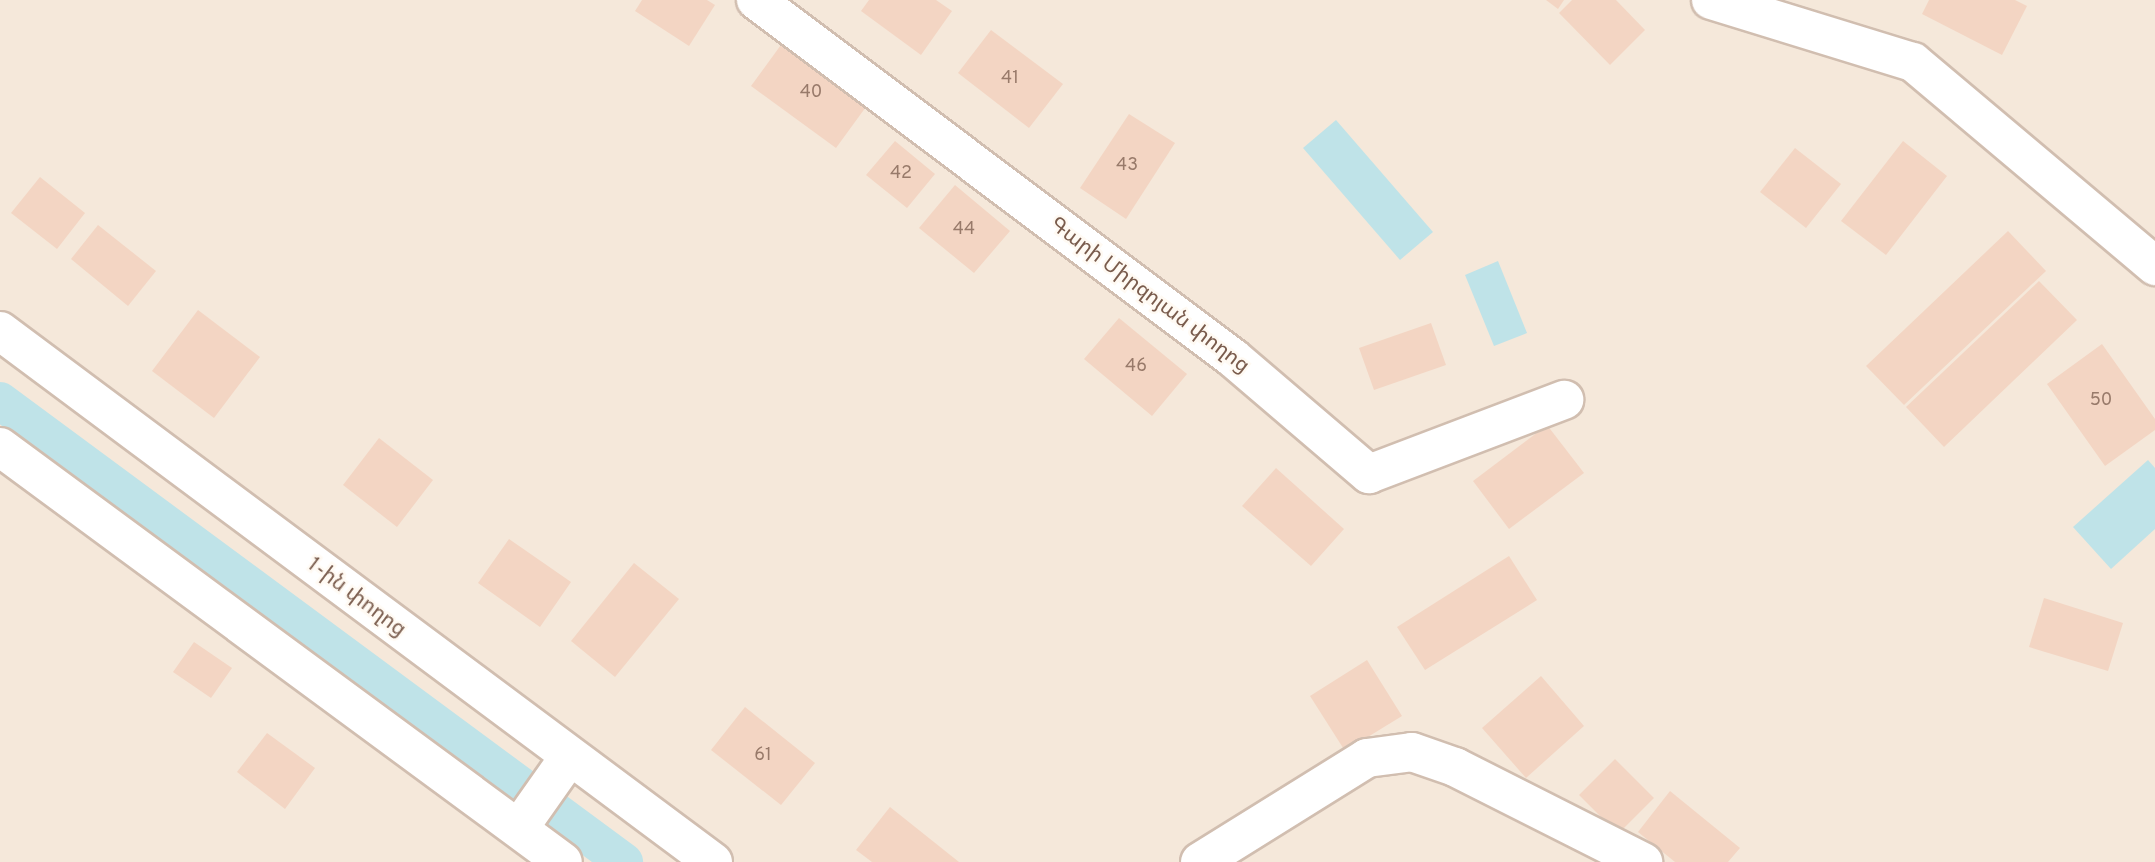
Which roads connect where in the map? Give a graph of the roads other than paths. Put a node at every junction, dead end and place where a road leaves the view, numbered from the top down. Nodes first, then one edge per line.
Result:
1 (756, 0) edge
2 (1711, 0) edge
3 (2155, 266) edge
4 (0, 331) edge
5 (1564, 400) dead end
6 (0, 447) edge
7 (569, 757) junction
8 (519, 828) junction
9 (563, 862) edge
10 (713, 862) edge
11 (1200, 862) edge
12 (1643, 862) edge

1 - 5 street, Գարի Միրզոյան փողոց
2 - 3 street
4 - 7 street, 1-ին փողոց
6 - 8 street
7 - 8 street
7 - 10 street, 1-ին փողոց
8 - 9 street
11 - 12 street

